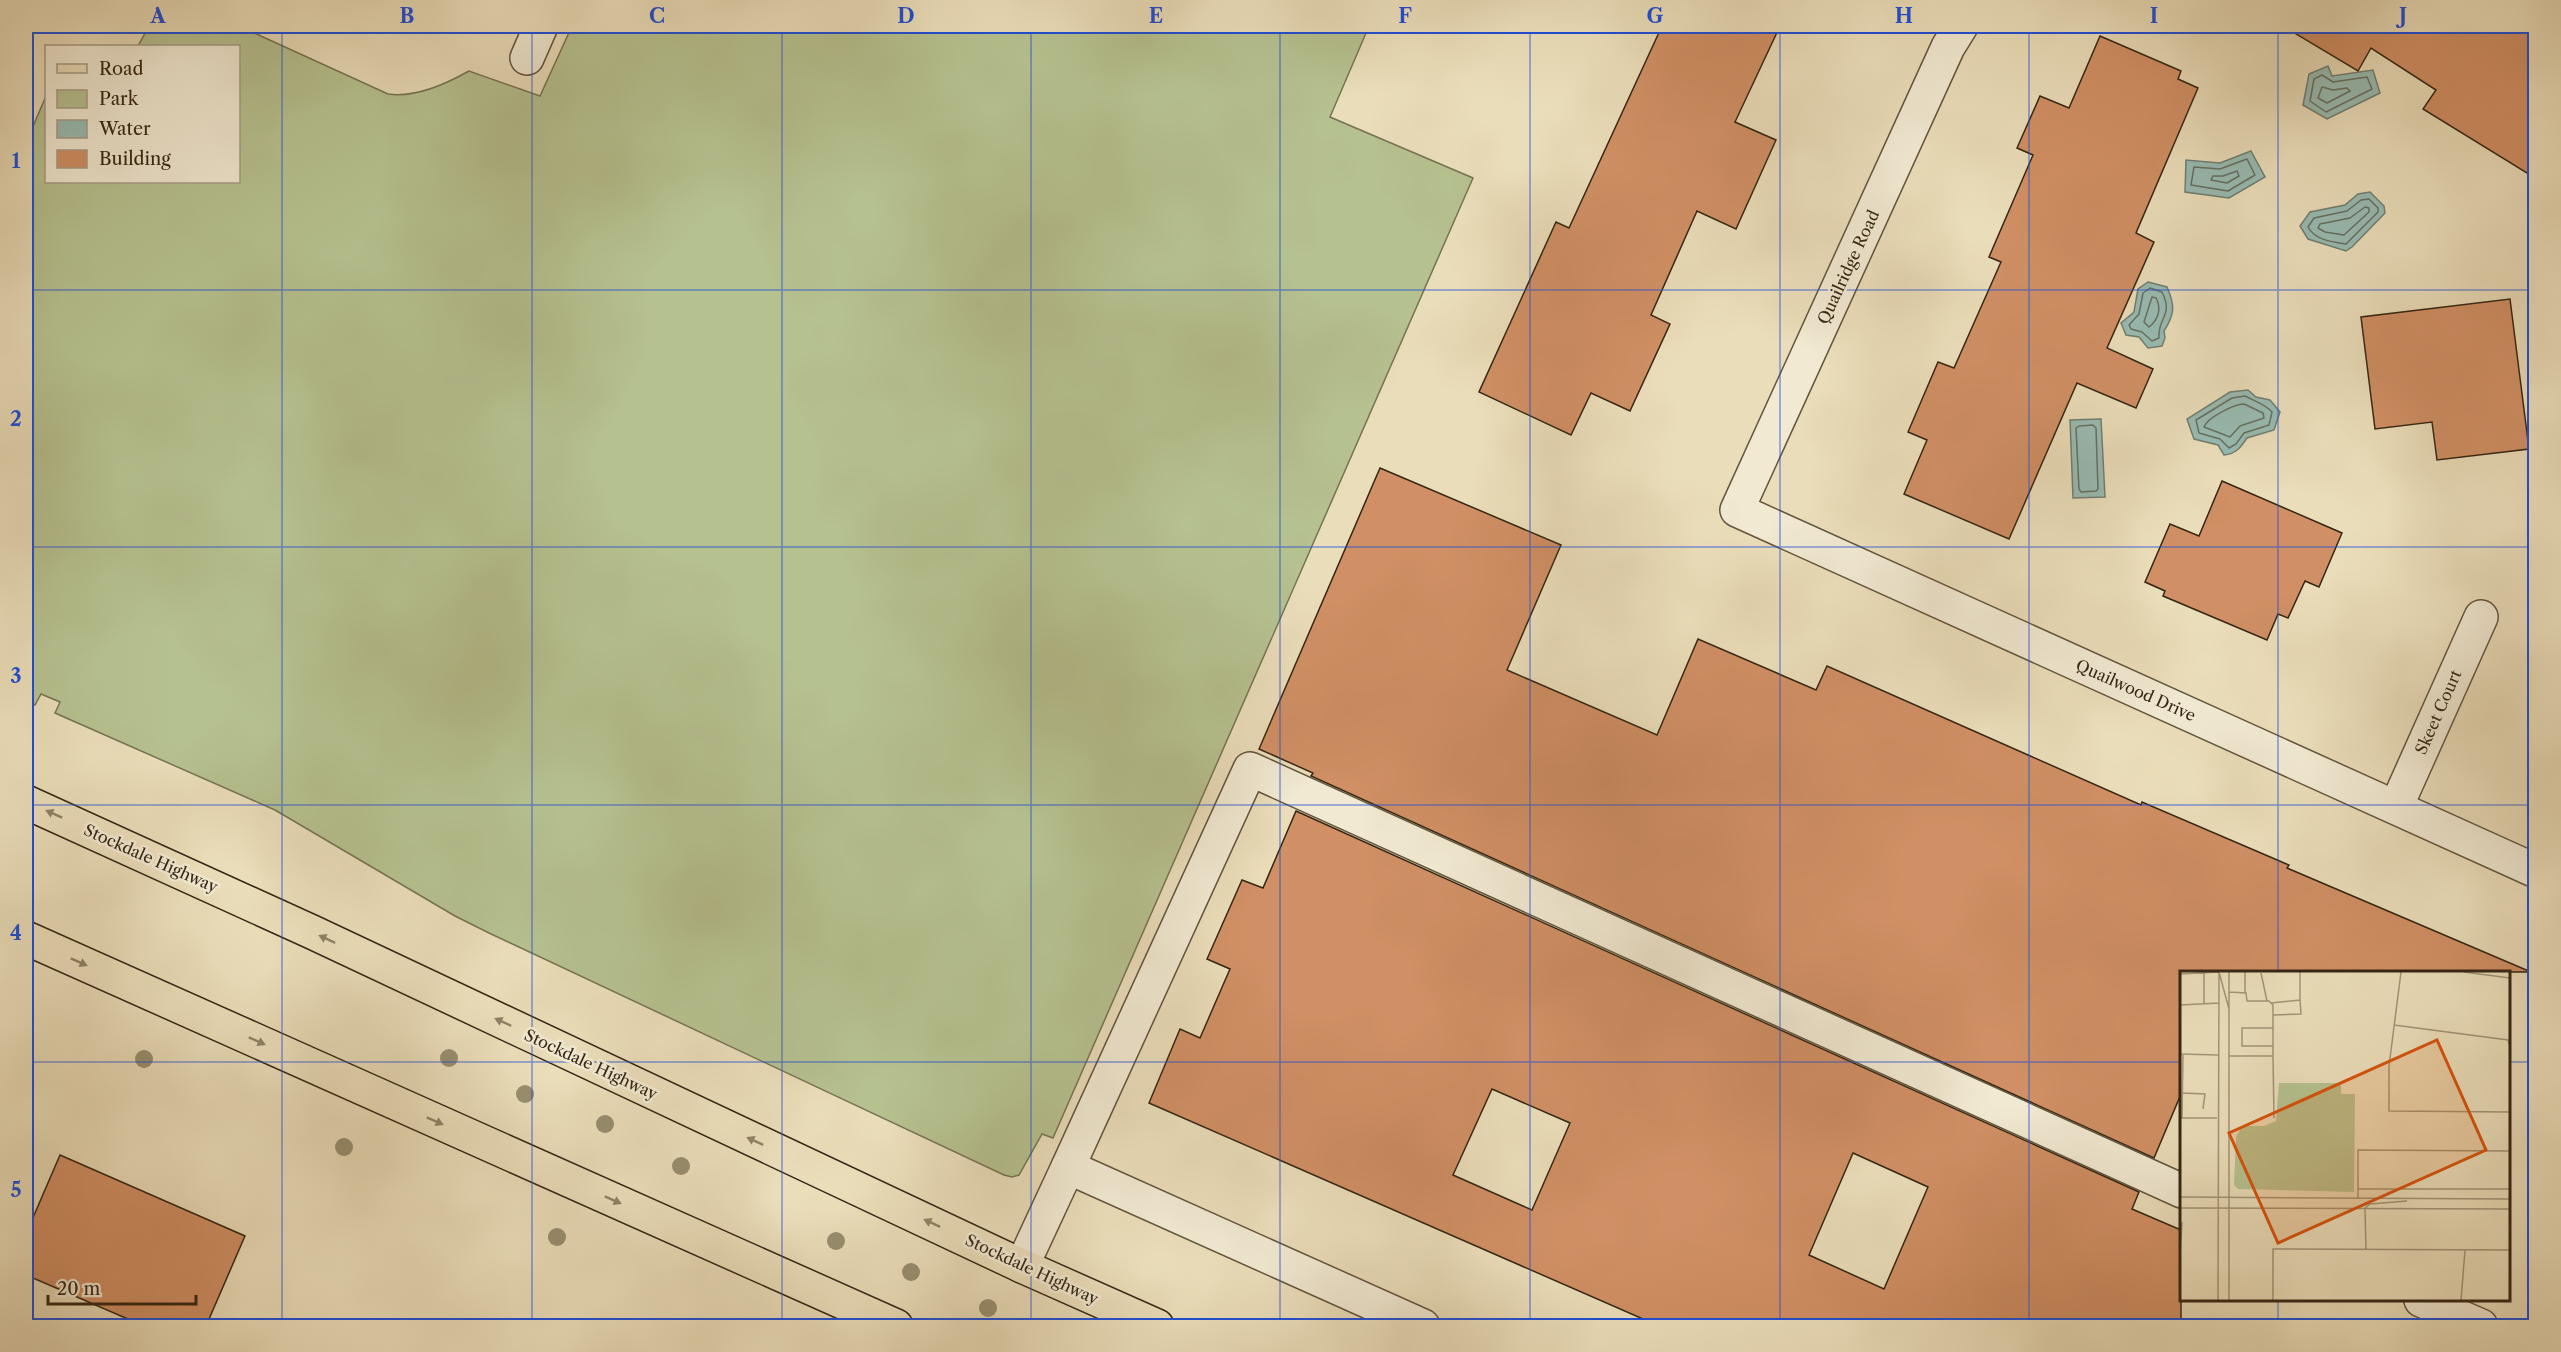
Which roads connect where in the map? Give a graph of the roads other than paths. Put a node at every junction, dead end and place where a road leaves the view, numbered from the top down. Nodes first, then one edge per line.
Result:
1 (541, 26) edge
2 (1960, 26) edge
3 (527, 58) dead end
4 (1737, 510) joint
5 (2481, 617) dead end
6 (26, 802) edge
7 (2396, 807) junction
8 (2535, 871) edge
9 (26, 938) edge
10 (1068, 1167) junction
11 (2180, 1191) edge
12 (1022, 1266) junction
13 (2425, 1301) edge
14 (896, 1326) edge
15 (1157, 1326) edge
16 (1423, 1326) edge
17 (2481, 1326) edge

1 - 3 street
2 - 4 street, Quailridge Road
4 - 7 street, Quailwood Drive
5 - 7 street, Skeet Court
12 -> 6 main road, Stockdale Highway
7 - 8 street, Quailwood Drive
9 -> 14 main road
10 - 11 street
10 - 12 street
10 - 16 street
12 - 15 main road, Stockdale Highway
13 - 17 street

